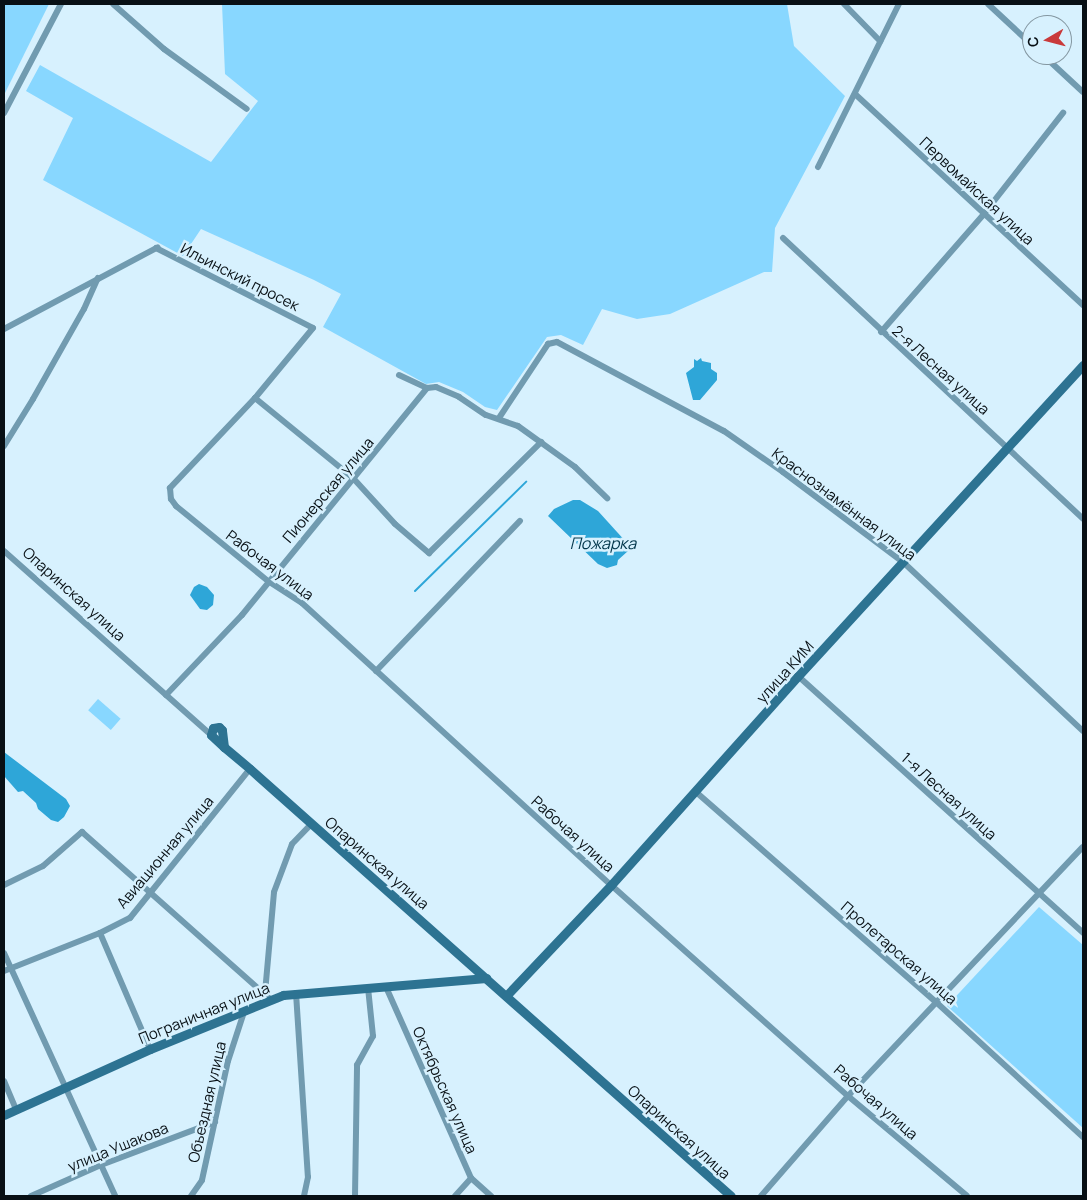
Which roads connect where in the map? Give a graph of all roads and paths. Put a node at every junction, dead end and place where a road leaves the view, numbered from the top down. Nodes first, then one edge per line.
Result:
1 (61, 4) edge
2 (113, 4) edge
3 (844, 4) edge
4 (899, 4) edge
5 (988, 4) edge
6 (1022, 36) edge
7 (880, 41) junction
8 (1054, 65) edge
9 (1083, 90) edge
10 (855, 94) junction
11 (247, 109) dead end
12 (4, 113) edge
13 (1063, 113) dead end
14 (818, 167) dead end
15 (983, 215) junction
16 (783, 238) dead end
17 (98, 278) junction
18 (1083, 305) edge
19 (4, 329) edge
20 (881, 332) junction
21 (1083, 365) edge
22 (399, 375) dead end
23 (427, 388) junction
24 (255, 398) junction
25 (499, 418) junction
26 (541, 442) junction
27 (4, 446) edge
28 (1007, 448) junction
29 (353, 478) junction
30 (608, 498) dead end
31 (1083, 519) edge
32 (520, 521) dead end
33 (4, 551) edge
34 (903, 562) junction
35 (268, 582) junction
36 (376, 671) junction
37 (798, 676) junction
38 (166, 695) junction
39 (1083, 731) edge
40 (211, 735) joint
41 (250, 769) junction
42 (696, 792) junction
43 (311, 824) junction
44 (1083, 847) edge
45 (4, 885) edge
46 (611, 886) junction
47 (151, 892) junction
48 (1039, 894) junction
49 (100, 933) junction
50 (1083, 933) edge
51 (4, 953) edge
52 (11, 968) junction
53 (4, 971) edge
54 (486, 978) junction
55 (386, 987) junction
56 (368, 988) junction
57 (296, 993) junction
58 (268, 996) junction
59 (506, 996) junction
60 (936, 1002) junction
61 (244, 1012) junction
62 (150, 1049) junction
63 (4, 1081) edge
64 (67, 1087) junction
65 (848, 1096) junction
66 (16, 1109) junction
67 (4, 1115) edge
68 (215, 1122) junction
69 (1083, 1137) edge
70 (101, 1165) junction
71 (471, 1178) junction
72 (31, 1196) edge
73 (115, 1196) edge
74 (191, 1196) edge
75 (304, 1196) edge
76 (354, 1196) edge
77 (455, 1196) edge
78 (491, 1196) edge
79 (731, 1196) edge
80 (761, 1196) edge
81 (967, 1196) edge

1 - 12 street
2 - 11 street
3 - 7 street
4 - 7 street
5 - 6 street
7 - 10 street
8 - 9 street
10 - 14 street
10 - 15 street, Первомайская улица
13 - 15 street
15 - 18 street, Первомайская улица
15 - 20 street
16 - 20 street, 2-я Лесная улица
17 - 19 street, Ильинский просек
17 - 24 street, Ильинский просек
17 - 27 street
20 - 28 street, 2-я Лесная улица
21 - 28 main road, улица КИМ
22 - 23 street
23 - 25 street
23 - 29 street, Пионерская улица
24 - 29 street
24 - 35 street, Рабочая улица
25 - 26 street
25 - 34 street, Краснознамённая улица
26 - 29 street
26 - 30 street
28 - 31 street, 2-я Лесная улица
28 - 34 main road, улица КИМ
29 - 35 street, Пионерская улица
32 - 36 street
33 - 38 street, Опаринская улица
34 - 37 main road, улица КИМ
34 - 39 street, Краснознамённая улица
35 - 36 street, Рабочая улица
35 - 38 street, Пионерская улица
36 - 46 street, Рабочая улица
37 - 42 main road, улица КИМ
37 - 48 street, 1-я Лесная улица
38 - 40 street, Опаринская улица
40 - 41 main road, Опаринская улица
41 - 43 main road, Опаринская улица
41 - 47 street, Авиационная улица
42 - 46 main road, улица КИМ
42 - 60 street, Пролетарская улица
43 - 54 main road, Опаринская улица
43 - 58 street
44 - 48 street
45 - 47 street
46 - 59 main road, улица КИМ
46 - 65 street, Рабочая улица
47 - 49 street, Авиационная улица
47 - 58 street
48 - 50 street, 1-я Лесная улица
48 - 60 street
49 - 52 street, Авиационная улица
49 - 62 street
51 - 52 street
52 - 53 street, Авиационная улица
52 - 64 street
54 - 55 main road, Пограничная улица
54 - 59 main road, Опаринская улица
55 - 56 main road, Пограничная улица
55 - 71 street, Октябрьская улица
56 - 57 main road, Пограничная улица
56 - 76 street
57 - 58 main road, Пограничная улица
57 - 75 street
58 - 61 main road, Пограничная улица
59 - 79 main road, Опаринская улица
60 - 65 street
60 - 69 street, Пролетарская улица
61 - 62 main road, Пограничная улица
61 - 68 street, Объездная улица
62 - 64 main road, Пограничная улица
63 - 66 street
64 - 66 main road, Пограничная улица
64 - 70 street
65 - 80 street
65 - 81 street, Рабочая улица
66 - 67 main road, Пограничная улица
68 - 70 street, улица Ушакова
68 - 74 street, Объездная улица
70 - 72 street, улица Ушакова
70 - 73 street
71 - 77 street
71 - 78 street, Октябрьская улица

